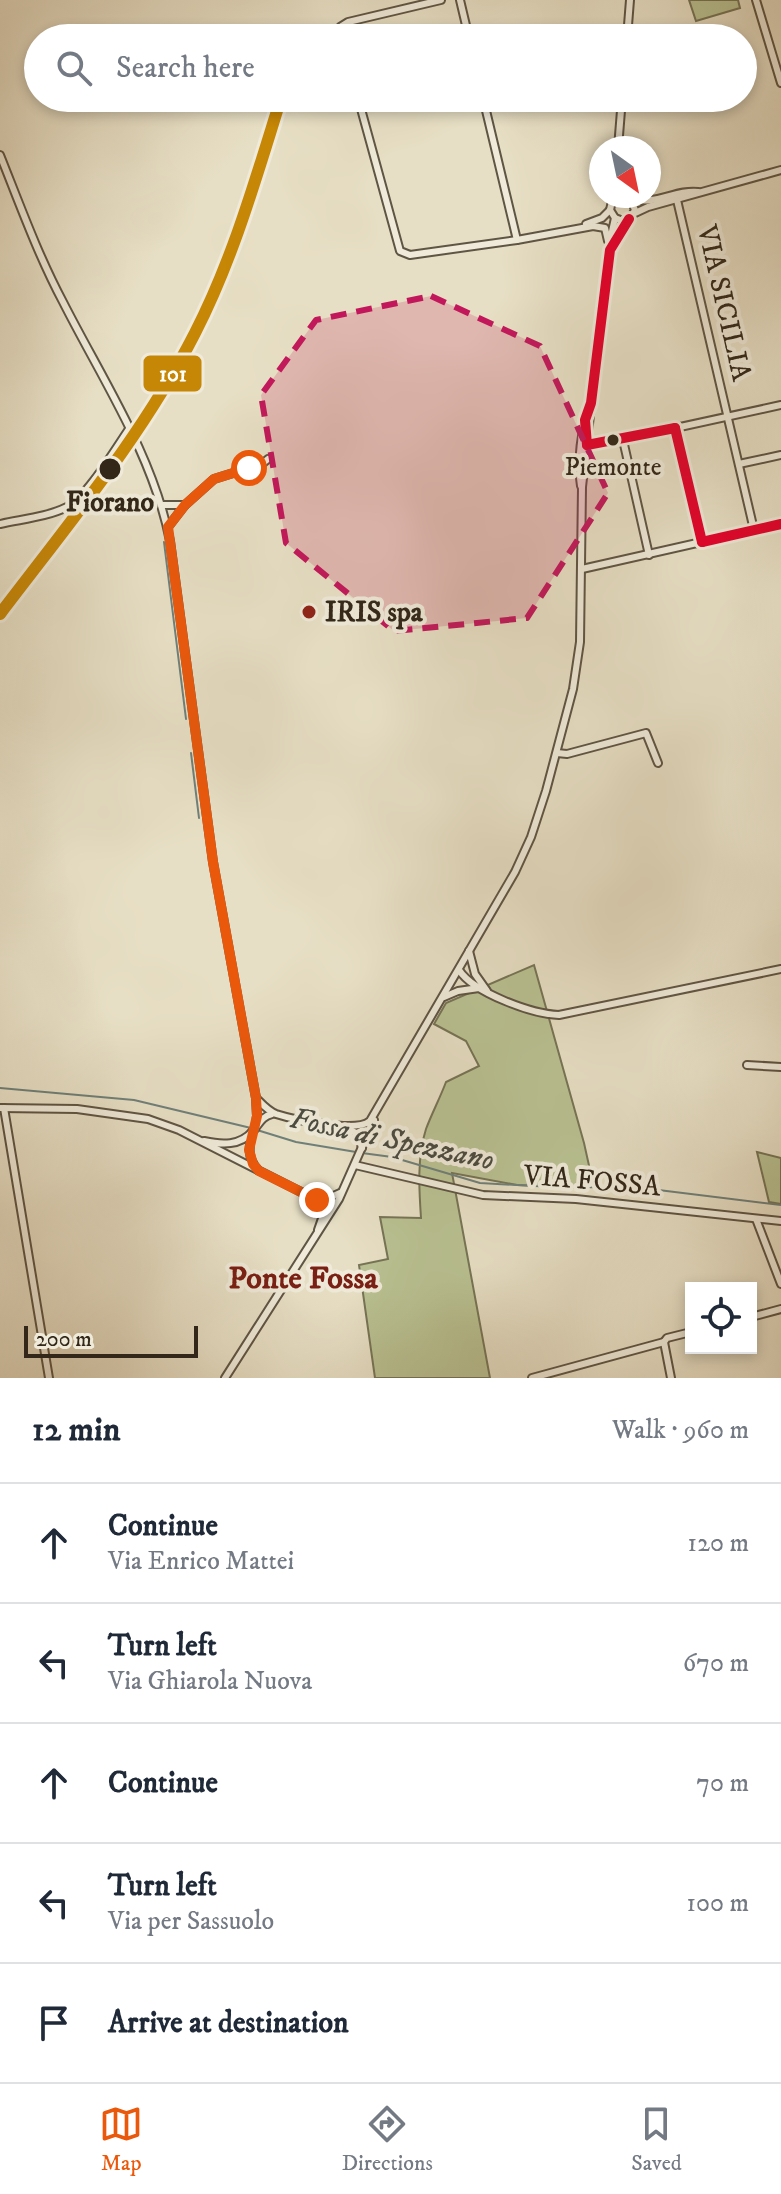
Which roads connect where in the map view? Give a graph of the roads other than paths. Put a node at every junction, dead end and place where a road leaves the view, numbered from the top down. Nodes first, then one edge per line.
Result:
1 (441, 0) edge
2 (460, 0) edge
3 (630, 0) edge
4 (756, 0) edge
5 (345, 24) edge
6 (466, 24) edge
7 (628, 24) edge
8 (781, 83) edge
9 (362, 112) edge
10 (486, 112) edge
11 (621, 112) edge
12 (619, 136) edge
13 (0, 155) edge
14 (781, 170) edge
15 (698, 192) junction
16 (661, 197) edge
17 (677, 200) junction
18 (633, 208) edge
19 (610, 210) joint
20 (631, 216) junction
21 (615, 218) junction
22 (593, 226) junction
23 (580, 227) junction
24 (517, 240) junction
25 (609, 247) junction
26 (591, 403) junction
27 (781, 407) edge
28 (728, 417) junction
29 (585, 420) junction
30 (675, 428) junction
31 (129, 429) junction
32 (623, 440) junction
33 (587, 445) junction
34 (781, 455) edge
35 (268, 459) dead end
36 (581, 461) junction
37 (739, 464) junction
38 (582, 487) junction
39 (163, 505) junction
40 (185, 505) junction
41 (0, 524) edge
42 (781, 524) edge
43 (168, 527) junction
44 (754, 530) junction
45 (702, 542) junction
46 (649, 555) junction
47 (582, 569) junction
48 (557, 753) junction
49 (658, 763) dead end
50 (469, 951) junction
51 (781, 969) edge
52 (459, 970) junction
53 (475, 974) junction
54 (483, 989) junction
55 (442, 998) junction
56 (747, 1065) dead end
57 (781, 1067) edge
58 (256, 1098) junction
59 (2, 1110) edge
60 (377, 1113) junction
61 (275, 1114) junction
62 (258, 1120) junction
63 (343, 1126) junction
64 (251, 1134) junction
65 (196, 1139) junction
66 (363, 1145) junction
67 (355, 1165) junction
68 (259, 1171) junction
69 (343, 1191) junction
70 (317, 1200) junction
71 (756, 1219) junction
72 (781, 1221) edge
73 (318, 1230) junction
74 (781, 1284) edge
75 (781, 1309) edge
76 (757, 1315) edge
77 (685, 1334) edge
78 (664, 1342) junction
79 (49, 1378) edge
80 (225, 1378) edge
81 (532, 1378) edge
82 (671, 1378) edge

1 - 5 street
2 - 6 street
3 - 7 street
4 - 8 street
9 - 24 street
10 - 24 street
11 - 12 street
13 - 31 street
14 - 15 street
15 - 16 street
15 - 17 street
17 - 20 street
17 - 28 street, VIA SICILIA
18 - 20 street
19 - 21 street
19 - 23 street
20 - 21 street
20 - 25 street
21 - 22 street
21 - 25 street
22 - 23 street
22 - 25 street
23 - 24 street
25 - 26 street
26 - 29 street
26 - 33 street
27 - 28 street
28 - 30 street
28 - 37 street, VIA SICILIA
29 - 33 street
29 - 36 street
30 - 32 street
30 - 45 street
31 - 39 street
31 - 41 street
32 - 33 street
32 - 46 street
33 - 36 street
33 - 38 street
34 - 37 street
35 - 40 street
36 - 38 street
37 - 44 street, VIA SICILIA
38 - 47 street
39 - 40 street
39 - 43 street
40 - 43 street
42 - 44 street
43 - 58 street
44 - 45 street
45 - 46 street
46 - 47 street
47 - 48 street
48 - 49 street
48 - 50 street
50 - 52 street
50 - 53 street
51 - 54 street
52 - 53 street
52 - 54 street
52 - 55 street
53 - 54 street
54 - 55 street
55 - 60 street
56 - 57 street
58 - 61 street
58 - 62 street
59 - 65 street
59 - 79 street
60 - 63 street
60 - 66 street
61 - 62 street
61 - 63 street
62 - 64 street
63 - 66 street
64 - 65 street
64 - 68 street
65 - 68 street
66 - 67 street
67 - 69 street
67 - 71 street, VIA FOSSA
68 - 70 street
69 - 70 street
69 - 73 street
70 - 73 street
71 - 72 street, VIA FOSSA
71 - 74 street
73 - 80 street
75 - 76 street
77 - 78 street
78 - 81 street
78 - 82 street

